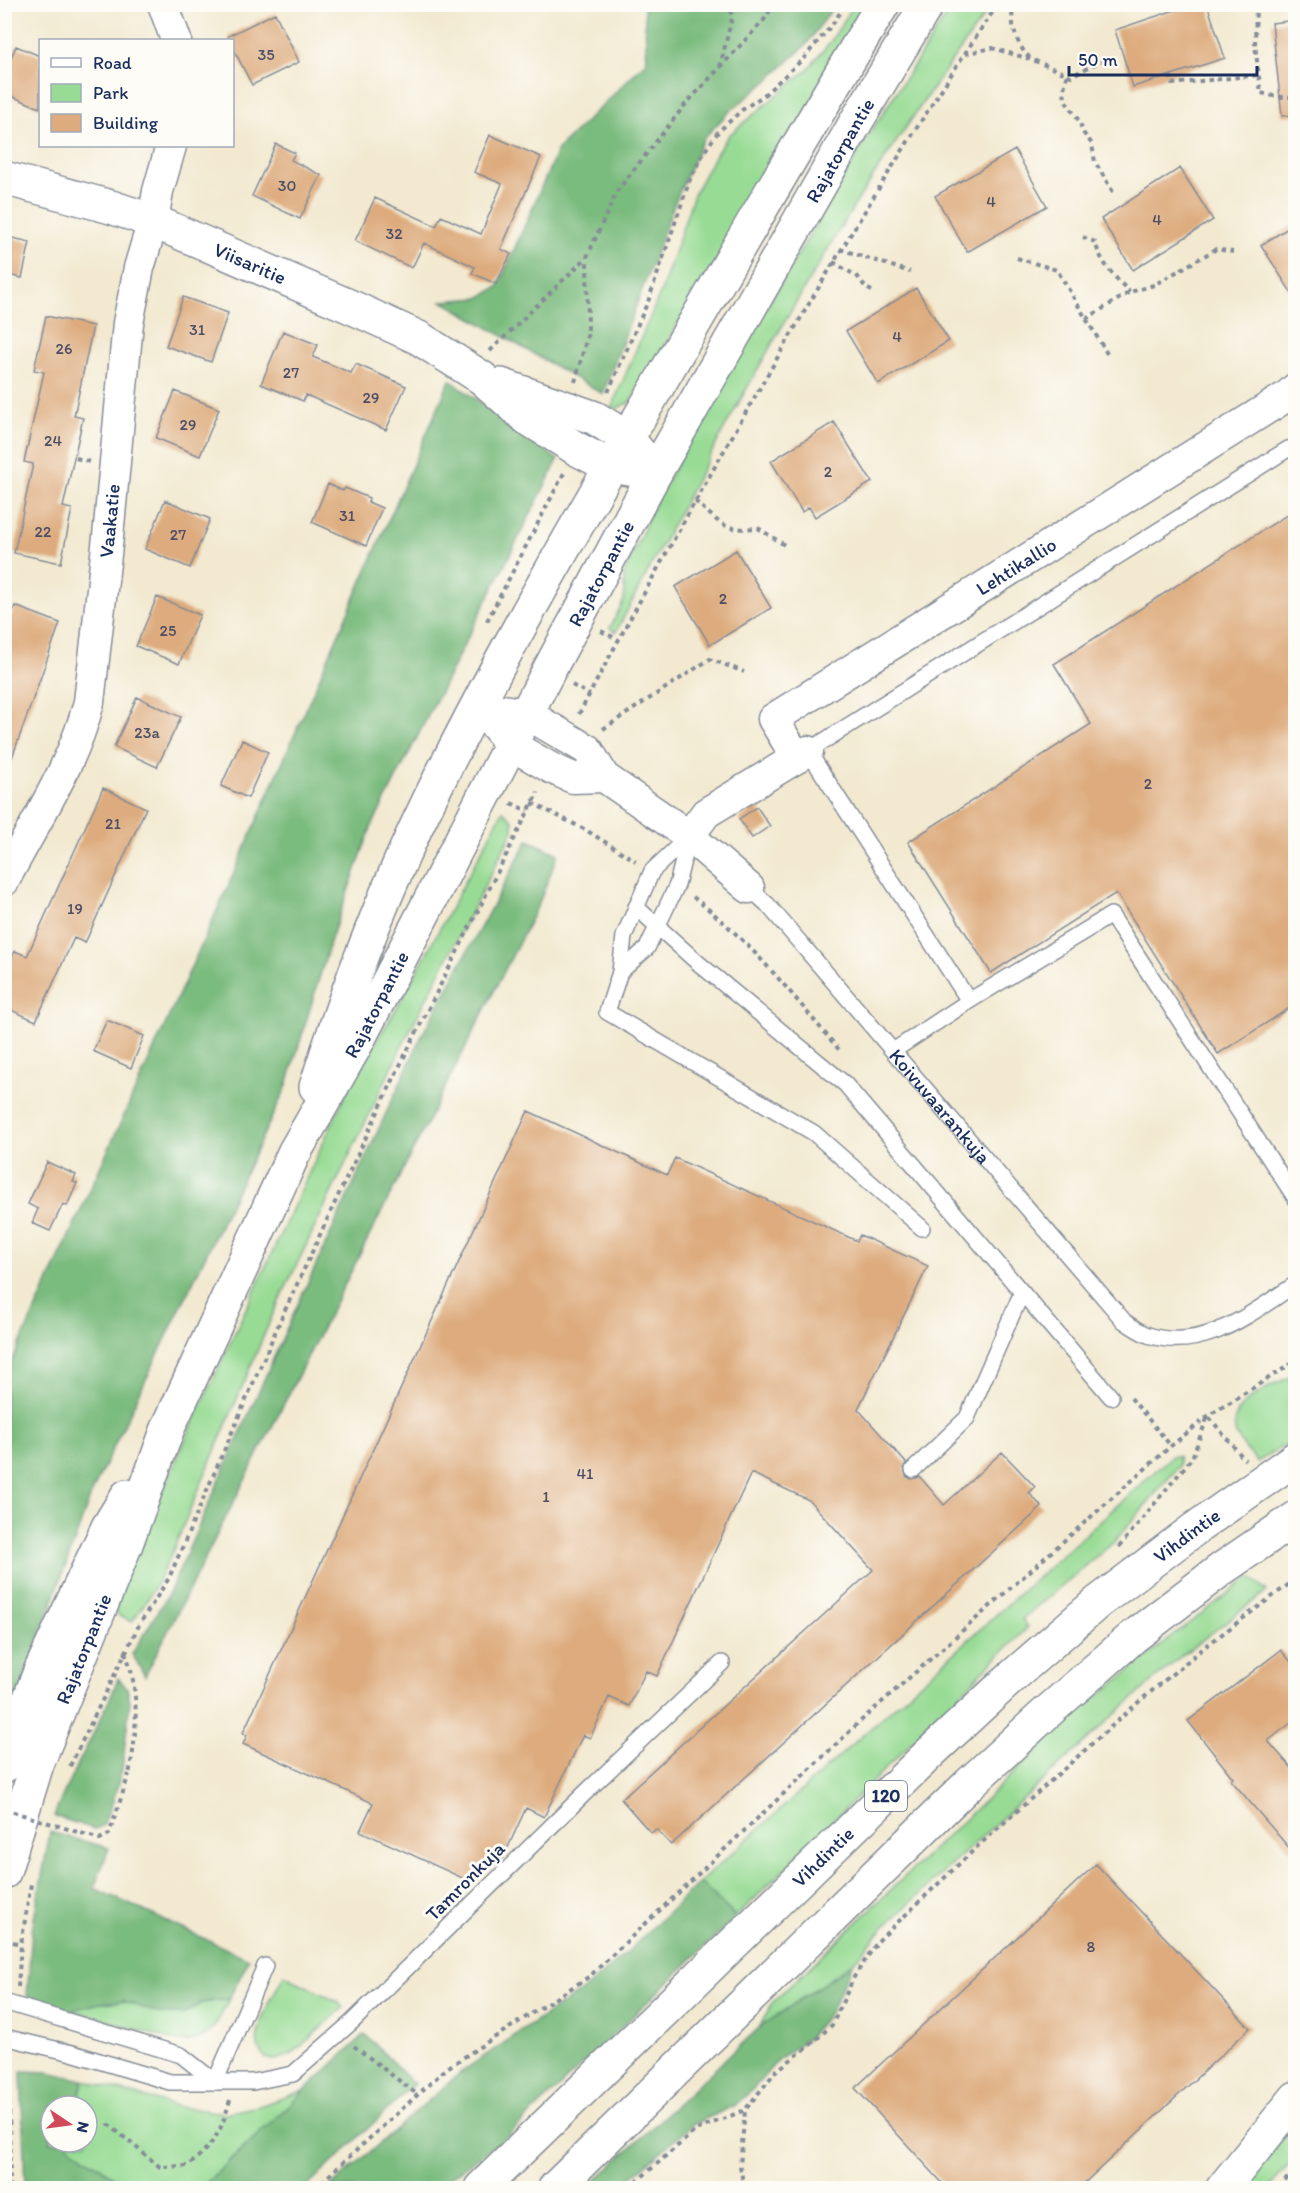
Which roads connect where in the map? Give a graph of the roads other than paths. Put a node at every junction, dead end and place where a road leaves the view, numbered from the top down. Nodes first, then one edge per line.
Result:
1 (163, 4) edge
2 (883, 4) edge
3 (927, 4) edge
4 (176, 39) edge
5 (171, 147) edge
6 (4, 178) edge
7 (153, 221) junction
8 (490, 362) junction
9 (1296, 388) edge
10 (627, 438) junction
11 (1296, 447) edge
12 (610, 466) junction
13 (655, 473) junction
14 (478, 706) junction
15 (526, 714) junction
16 (511, 745) junction
17 (802, 755) junction
18 (604, 777) junction
19 (689, 836) junction
20 (4, 881) edge
21 (749, 888) joint
22 (636, 907) junction
23 (658, 925) junction
24 (620, 972) junction
25 (969, 1001) junction
26 (893, 1051) junction
27 (294, 1154) junction
28 (1296, 1198) edge
29 (922, 1228) dead end
30 (1296, 1284) edge
31 (1022, 1292) junction
32 (1111, 1397) dead end
33 (168, 1428) junction
34 (1296, 1458) edge
35 (913, 1470) dead end
36 (1296, 1518) edge
37 (722, 1663) dead end
38 (4, 1766) edge
39 (19, 1873) edge
40 (265, 1966) dead end
41 (11, 2004) edge
42 (9, 2038) edge
43 (215, 2082) junction
44 (1296, 2098) edge
45 (481, 2188) edge
46 (555, 2188) edge
47 (1223, 2188) edge

1 - 4 street
2 - 10 main road, Rajatorpantie
3 - 13 main road, Rajatorpantie
5 - 7 street, Vaakatie
6 - 7 main road, Viisaritie
7 - 8 main road, Viisaritie
7 - 20 street, Vaakatie
8 - 10 main road, Viisaritie
8 - 12 main road, Viisaritie
9 - 17 street, Lehtikallio
10 - 12 main road, Rajatorpantie
10 - 13 main road, Viisaritie
11 - 17 lane
12 - 13 main road, Viisaritie
12 - 14 main road, Rajatorpantie
13 - 15 main road, Rajatorpantie
14 - 15 street, Koivuvaarankuja
14 - 16 street
14 - 27 main road, Rajatorpantie
15 - 16 main road, Rajatorpantie
15 - 18 street, Koivuvaarankuja
16 - 18 street
16 - 27 main road, Rajatorpantie
17 - 19 street
17 - 25 lane
18 - 19 street, Koivuvaarankuja
19 - 21 street, Koivuvaarankuja
19 - 22 lane
19 - 23 lane
21 - 26 lane, Koivuvaarankuja
22 - 23 lane
22 - 24 lane
23 - 24 lane
23 - 31 lane
24 - 29 lane
25 - 26 lane
25 - 28 lane
26 - 30 lane, Koivuvaarankuja
27 - 33 main road, Rajatorpantie
31 - 32 lane
31 - 35 lane
33 - 38 main road, Rajatorpantie
33 - 39 main road, Rajatorpantie
34 - 45 main road, Vihdintie / 120
36 - 46 main road, 120
37 - 43 lane, Tamronkuja
40 - 43 lane
41 - 43 lane
42 - 43 lane, Tamronkuja
44 - 47 main road

